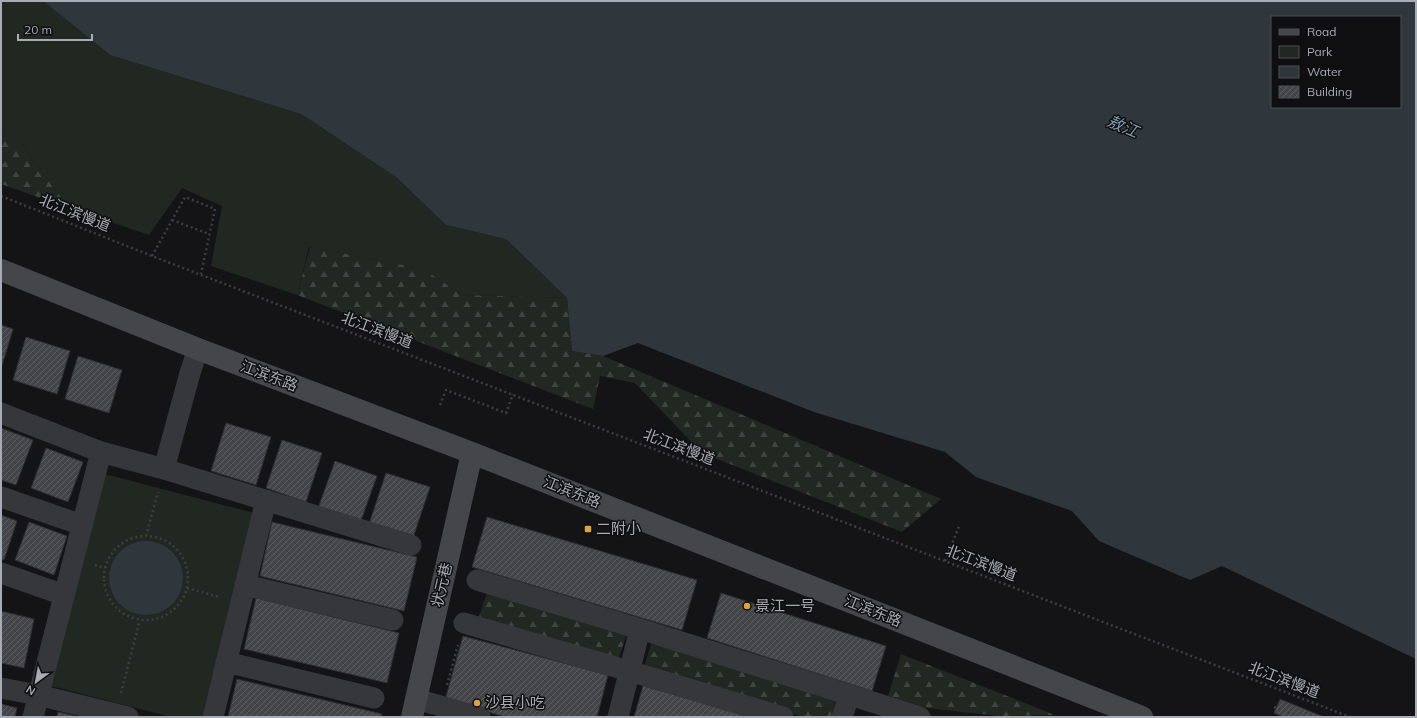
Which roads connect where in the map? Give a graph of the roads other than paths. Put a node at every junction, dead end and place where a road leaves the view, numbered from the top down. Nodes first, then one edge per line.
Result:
1 (1, 270) edge
2 (198, 349) junction
3 (1, 414) edge
4 (101, 452) junction
5 (472, 453) junction
6 (164, 469) junction
7 (1, 497) edge
8 (266, 500) junction
9 (82, 525) junction
10 (411, 545) dead end
11 (1, 573) edge
12 (477, 580) dead end
13 (23, 581) junction
14 (1, 586) edge
15 (243, 594) junction
16 (64, 595) junction
17 (393, 620) dead end
18 (464, 623) road end
19 (640, 629) junction
20 (226, 662) junction
21 (629, 671) junction
22 (1, 688) edge
23 (38, 695) junction
24 (849, 696) junction
25 (374, 698) dead end
26 (414, 708) edge
27 (122, 716) edge
28 (33, 717) edge
29 (213, 717) edge
30 (480, 717) edge
31 (618, 717) edge
32 (783, 717) edge
33 (842, 717) edge
34 (920, 717) edge
35 (1142, 717) edge

1 - 2 main road, 江滨东路
2 - 5 main road, 江滨东路
2 - 6 street
3 - 4 street
4 - 6 street
4 - 9 street
5 - 26 main road, 状元巷
5 - 35 main road, 江滨东路
6 - 8 street
7 - 9 street
8 - 10 street
8 - 15 street
9 - 16 street
11 - 13 street
12 - 19 street
13 - 14 street
13 - 16 street
15 - 17 street
15 - 20 street
16 - 23 street
18 - 21 street
19 - 21 street
19 - 24 street
20 - 25 street
20 - 29 street
21 - 31 street
21 - 32 street
22 - 23 street
23 - 27 street
23 - 28 street
24 - 33 street
24 - 34 street
26 - 30 street

